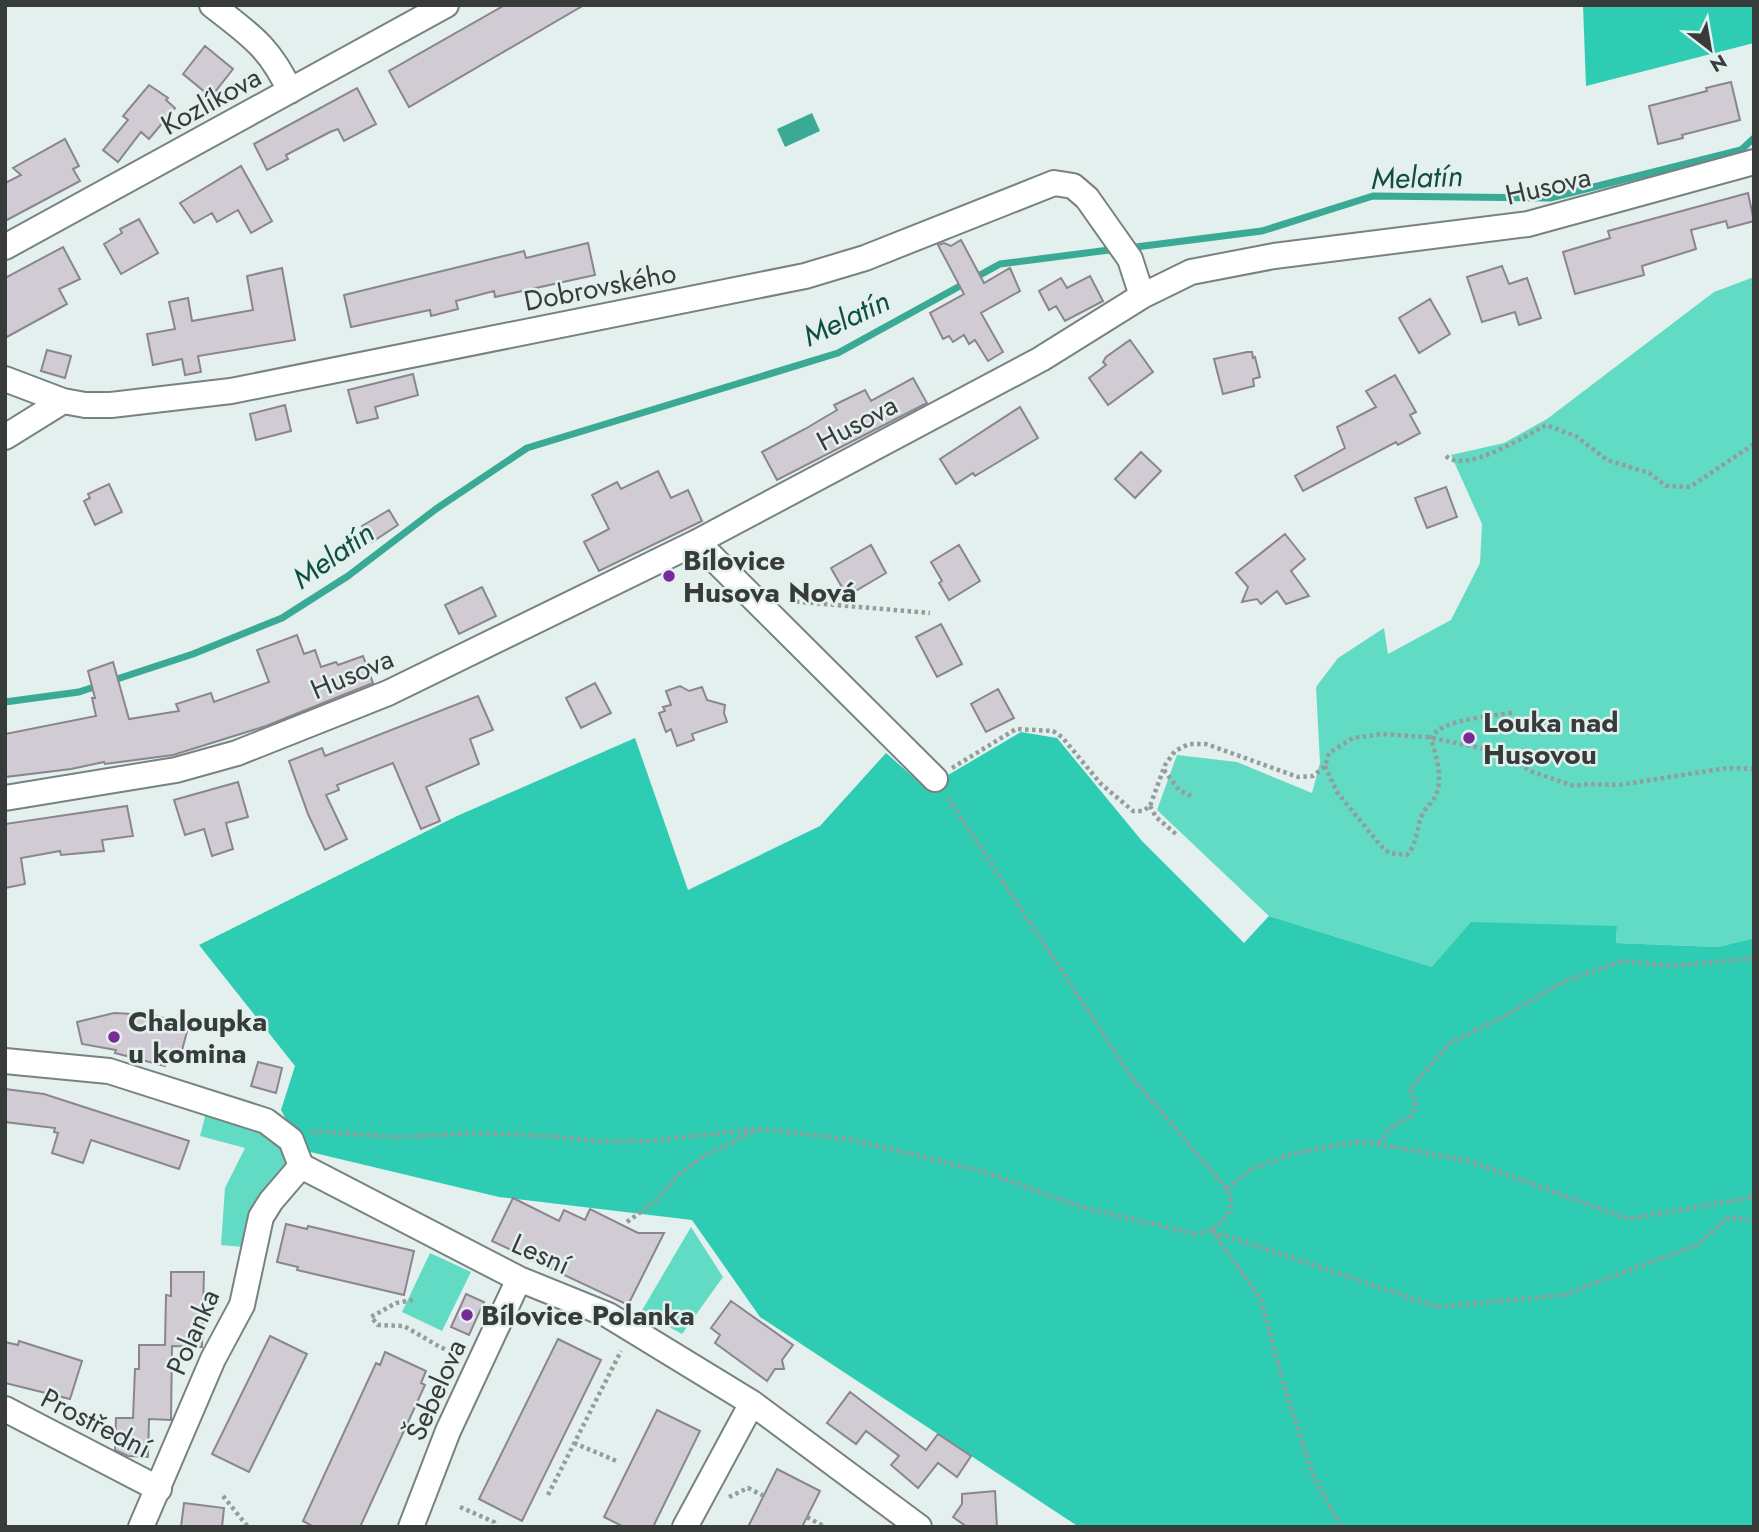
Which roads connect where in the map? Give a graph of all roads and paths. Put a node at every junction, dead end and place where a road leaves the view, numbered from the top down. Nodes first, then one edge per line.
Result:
1 (212, 5) edge
2 (446, 5) edge
3 (290, 91) junction
4 (1754, 162) edge
5 (5, 247) edge
6 (1142, 296) junction
7 (5, 379) edge
8 (63, 401) junction
9 (5, 437) edge
10 (1754, 444) edge
11 (1446, 456) dead end
12 (697, 542) junction
13 (753, 598) junction
14 (930, 613) dead end
15 (1515, 712) dead end
16 (1431, 738) junction
17 (1325, 766) junction
18 (1163, 769) junction
19 (1754, 769) edge
20 (935, 779) junction
21 (1191, 796) dead end
22 (5, 799) edge
23 (1150, 806) junction
24 (1177, 835) dead end
25 (1754, 957) edge
26 (5, 1061) edge
27 (759, 1129) junction
28 (291, 1140) junction
29 (1378, 1144) junction
30 (301, 1166) junction
31 (1227, 1188) junction
32 (1754, 1198) edge
33 (627, 1222) dead end
34 (1754, 1222) edge
35 (1211, 1230) junction
36 (519, 1279) junction
37 (414, 1300) dead end
38 (624, 1344) dead end
39 (467, 1358) dead end
40 (752, 1403) junction
41 (5, 1409) edge
42 (574, 1443) junction
43 (619, 1462) dead end
44 (159, 1489) junction
45 (548, 1495) dead end
46 (223, 1496) dead end
47 (764, 1496) dead end
48 (726, 1498) dead end
49 (460, 1507) dead end
50 (807, 1517) dead end
51 (141, 1527) edge
52 (248, 1527) edge
53 (411, 1527) edge
54 (495, 1527) edge
55 (685, 1527) edge
56 (825, 1527) edge
57 (919, 1527) edge
58 (1340, 1527) edge

1 - 3 street
2 - 3 street, Kozlíkova
3 - 5 street, Kozlíkova
4 - 6 street, Husova
6 - 8 street, Dobrovského
6 - 12 street, Husova
7 - 8 street, Dobrovského
8 - 9 street
10 - 11 path
12 - 13 street
12 - 22 street, Husova
13 - 14 path
13 - 20 street
15 - 16 path
16 - 17 path
16 - 17 path
16 - 19 path
17 - 18 path
18 - 21 path
18 - 23 path
20 - 23 path
20 - 31 path
23 - 24 path
25 - 29 path
26 - 28 street
27 - 28 path
27 - 33 path
27 - 35 path
28 - 30 street
29 - 31 path
29 - 32 path
30 - 36 street, Lesní
30 - 44 street, Polanka
31 - 35 path
34 - 35 path
35 - 58 path
36 - 40 street, Lesní
36 - 53 street, Šebelova
37 - 39 path
38 - 42 path
40 - 55 street
40 - 57 street, Lesní
41 - 44 street, Prostřední
42 - 43 path
42 - 45 path
44 - 51 street, Polanka
46 - 52 path
47 - 48 path
49 - 54 path
50 - 56 path

